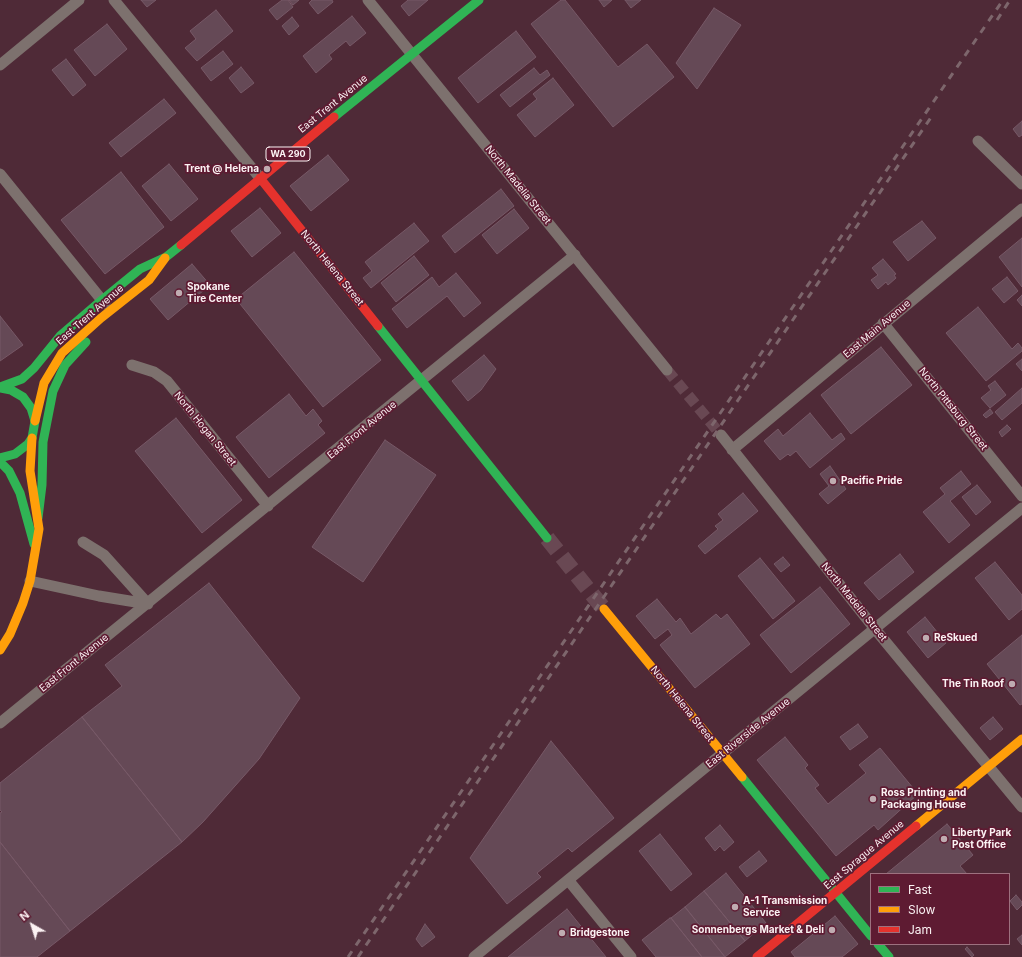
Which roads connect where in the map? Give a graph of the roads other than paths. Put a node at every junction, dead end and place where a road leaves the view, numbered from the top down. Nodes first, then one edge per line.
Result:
1 (79, 0) edge
2 (114, 0) edge
3 (368, 0) edge
4 (479, 0) edge
5 (412, 54) junction
6 (0, 65) edge
7 (978, 141) dead end
8 (0, 174) edge
9 (260, 178) junction
10 (1022, 184) edge
11 (1022, 209) edge
12 (575, 255) junction
13 (166, 257) junction
14 (149, 280) junction
15 (102, 300) junction
16 (111, 310) junction
17 (883, 323) junction
18 (132, 365) dead end
19 (667, 370) tunnel mouth
20 (422, 381) junction
21 (0, 388) edge
22 (35, 421) junction
23 (720, 435) tunnel mouth
24 (32, 438) junction
25 (732, 450) junction
26 (0, 458) edge
27 (0, 462) edge
28 (1022, 496) edge
29 (268, 506) junction
30 (1022, 508) edge
31 (38, 518) junction
32 (547, 538) tunnel mouth
33 (83, 542) dead end
34 (35, 545) junction
35 (30, 581) junction
36 (148, 604) junction
37 (604, 609) tunnel mouth
38 (875, 629) junction
39 (0, 650) edge
40 (0, 723) edge
41 (1022, 739) edge
42 (723, 754) junction
43 (988, 767) junction
44 (1022, 807) edge
45 (569, 881) junction
46 (836, 893) junction
47 (870, 935) edge
48 (879, 945) edge
49 (474, 957) edge
50 (631, 957) edge
51 (757, 957) edge
52 (889, 957) edge

1 - 6 street
2 - 9 street, North Helena Street
3 - 5 street, North Madelia Street
4 - 5 street, East Trent Avenue / WA 290
5 - 9 street, East Trent Avenue / WA 290
5 - 12 street, North Madelia Street
7 - 10 street
8 - 15 street
9 - 13 street, East Trent Avenue / WA 290
9 - 20 street, North Helena Street
11 - 17 street, East Main Avenue
12 - 19 street, North Madelia Street
12 - 20 street, East Front Avenue
13 - 14 street, East Trent Avenue / WA 290
13 - 15 street, East Trent Avenue / WA 290
14 - 16 street, East Trent Avenue / WA 290
14 - 31 street
15 - 16 street
15 - 21 street, East Trent Avenue / WA 290
16 - 22 street, East Trent Avenue / WA 290
17 - 25 street, East Main Avenue
17 - 28 street, North Pittsburg Street
18 - 29 street, North Hogan Street
20 - 29 street, East Front Avenue
20 - 32 street, North Helena Street
21 - 22 street
22 - 24 street, WA 290
23 - 25 street, North Madelia Street
24 - 26 street
24 - 31 street
25 - 38 street, North Madelia Street
27 - 34 street
29 - 36 street, East Front Avenue
30 - 38 street, East Riverside Avenue
31 - 34 street
33 - 36 street
34 - 35 street
35 - 36 street
35 - 39 street
36 - 40 street, East Front Avenue
37 - 42 street, North Helena Street
38 - 42 street, East Riverside Avenue
38 - 43 street, North Madelia Street
41 - 43 street, East Sprague Avenue
42 - 45 street, East Riverside Avenue
42 - 46 street, North Helena Street
43 - 44 street, North Madelia Street
43 - 46 street, East Sprague Avenue
45 - 49 street, East Riverside Avenue
45 - 50 street
46 - 47 street, North Helena Street
46 - 51 street, East Sprague Avenue
48 - 52 street

